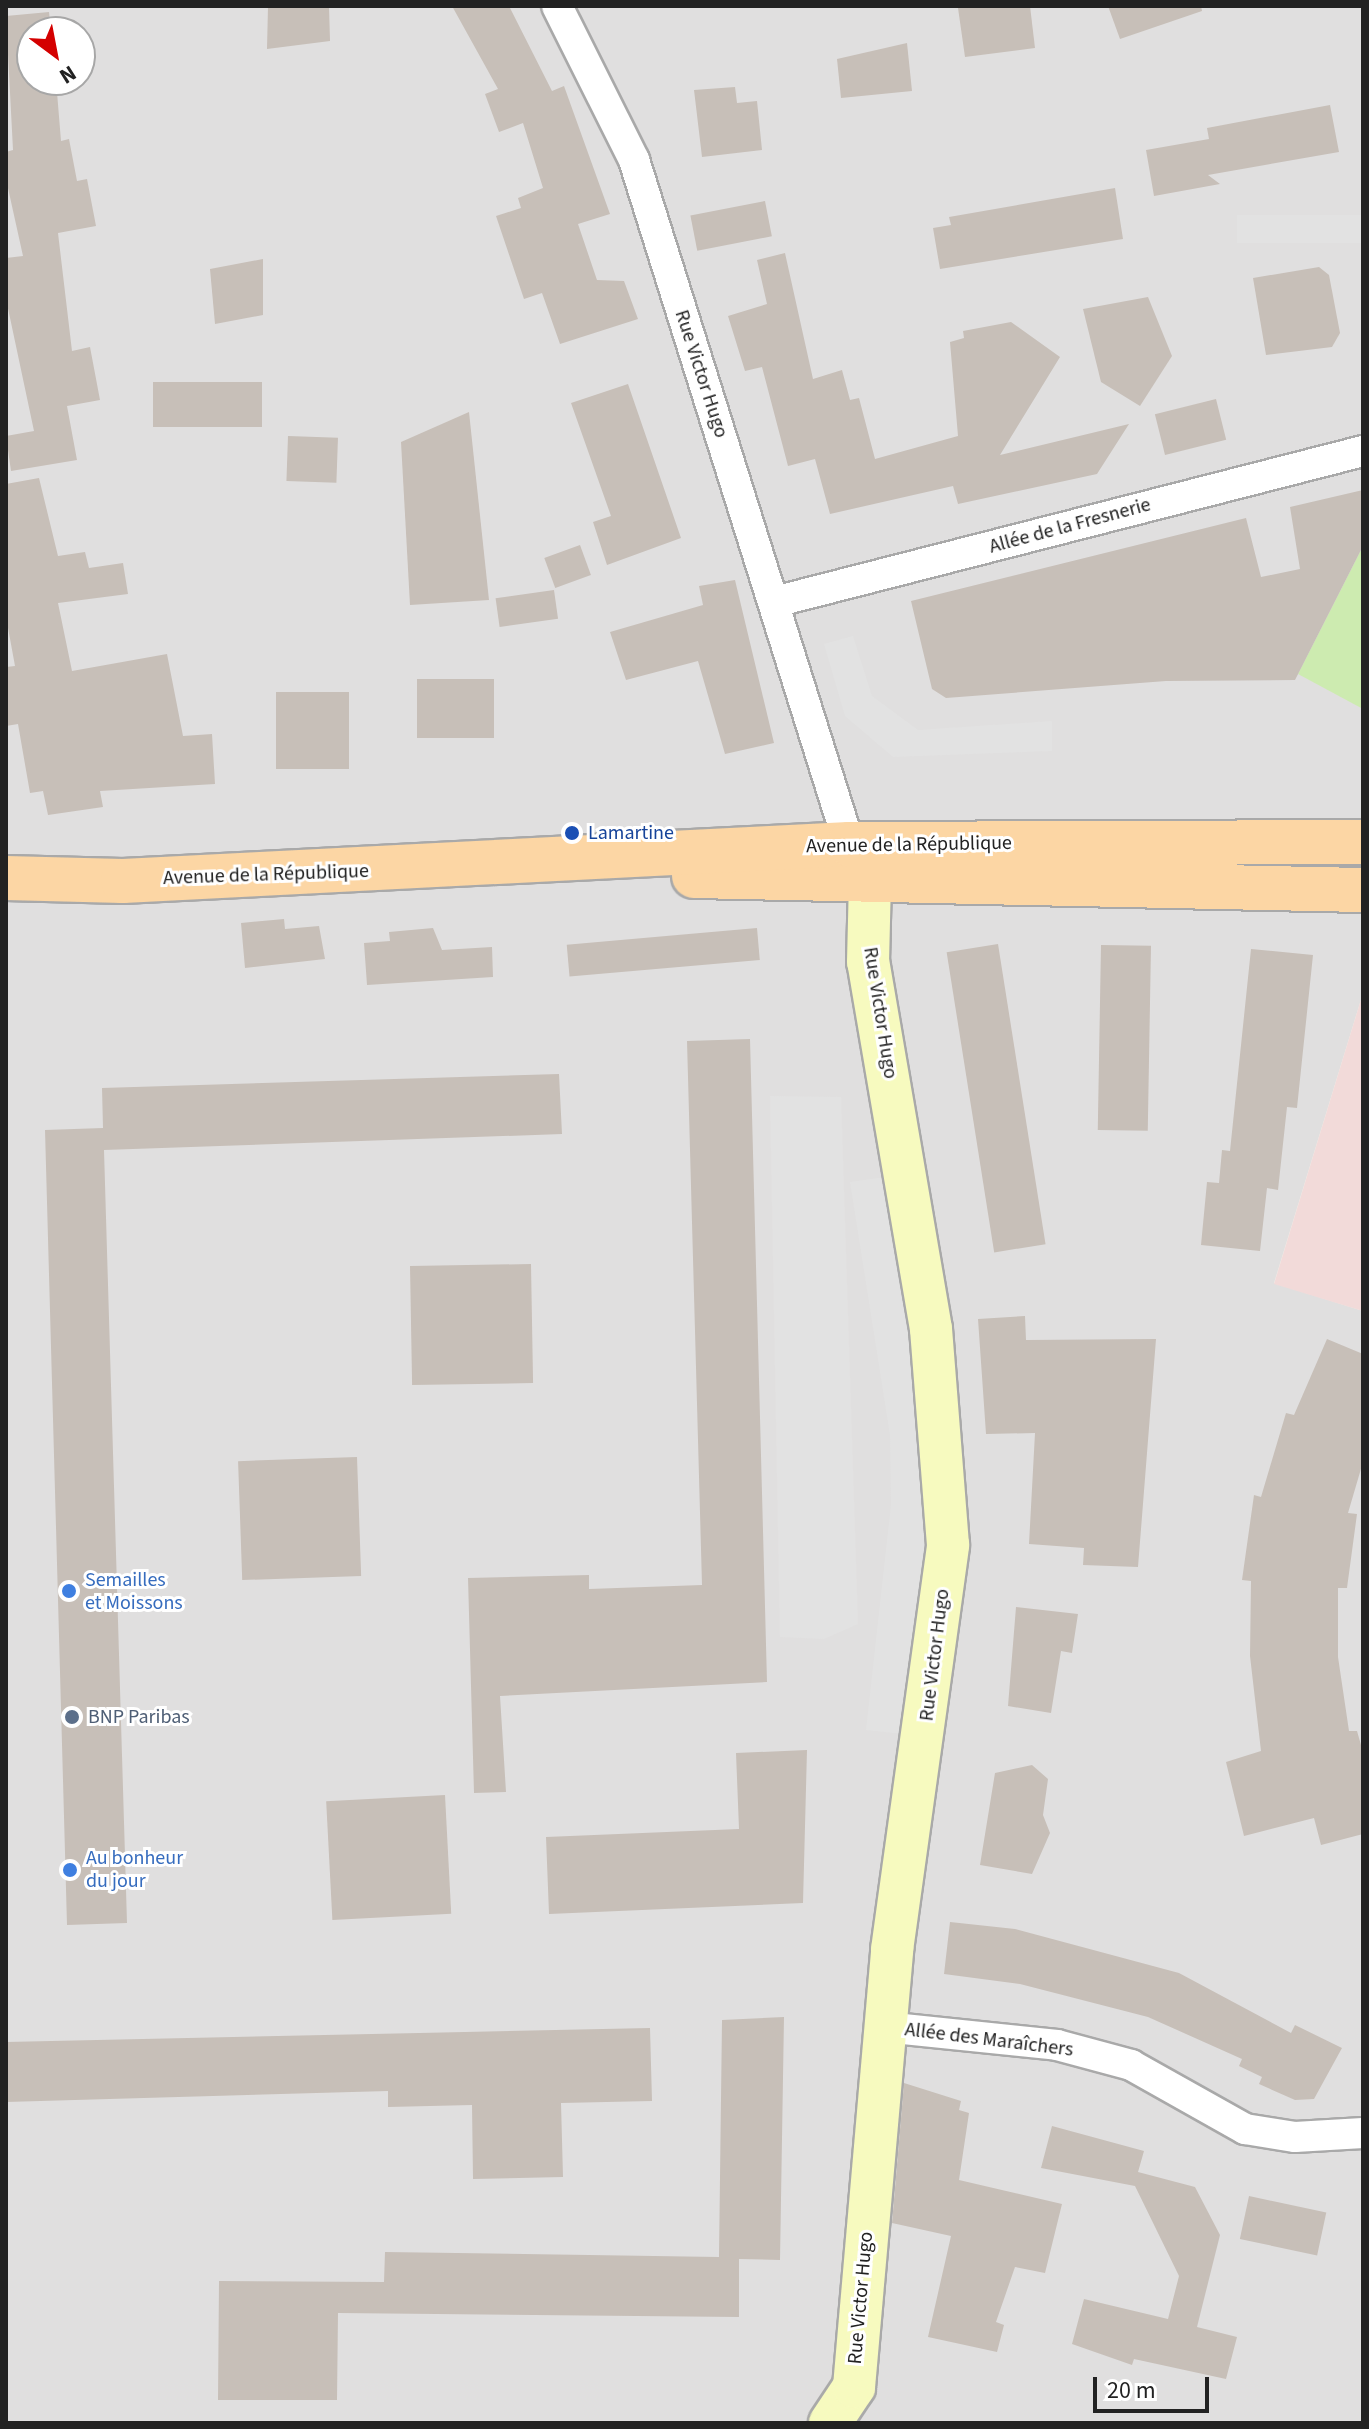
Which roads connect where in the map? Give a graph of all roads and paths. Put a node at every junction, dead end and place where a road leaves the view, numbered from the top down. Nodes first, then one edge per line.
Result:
1 (557, 6) edge
2 (1363, 451) edge
3 (778, 601) junction
4 (1363, 842) edge
5 (860, 863) junction
6 (6, 878) edge
7 (123, 881) junction
8 (1363, 890) edge
9 (6, 908) edge
10 (884, 2027) junction
11 (1363, 2133) edge
12 (830, 2423) edge

1 - 3 street, Rue Victor Hugo
2 - 3 street, Allée de la Fresnerie
3 - 5 street, Rue Victor Hugo
4 - 5 main road, Avenue de la République
5 - 7 main road, Avenue de la République
5 - 8 main road, Avenue de la République
5 - 10 street, Rue Victor Hugo
6 - 7 main road, Avenue de la République
7 - 9 main road, Avenue de la République
10 - 11 street, Allée des Maraîchers
10 - 12 street, Rue Victor Hugo

